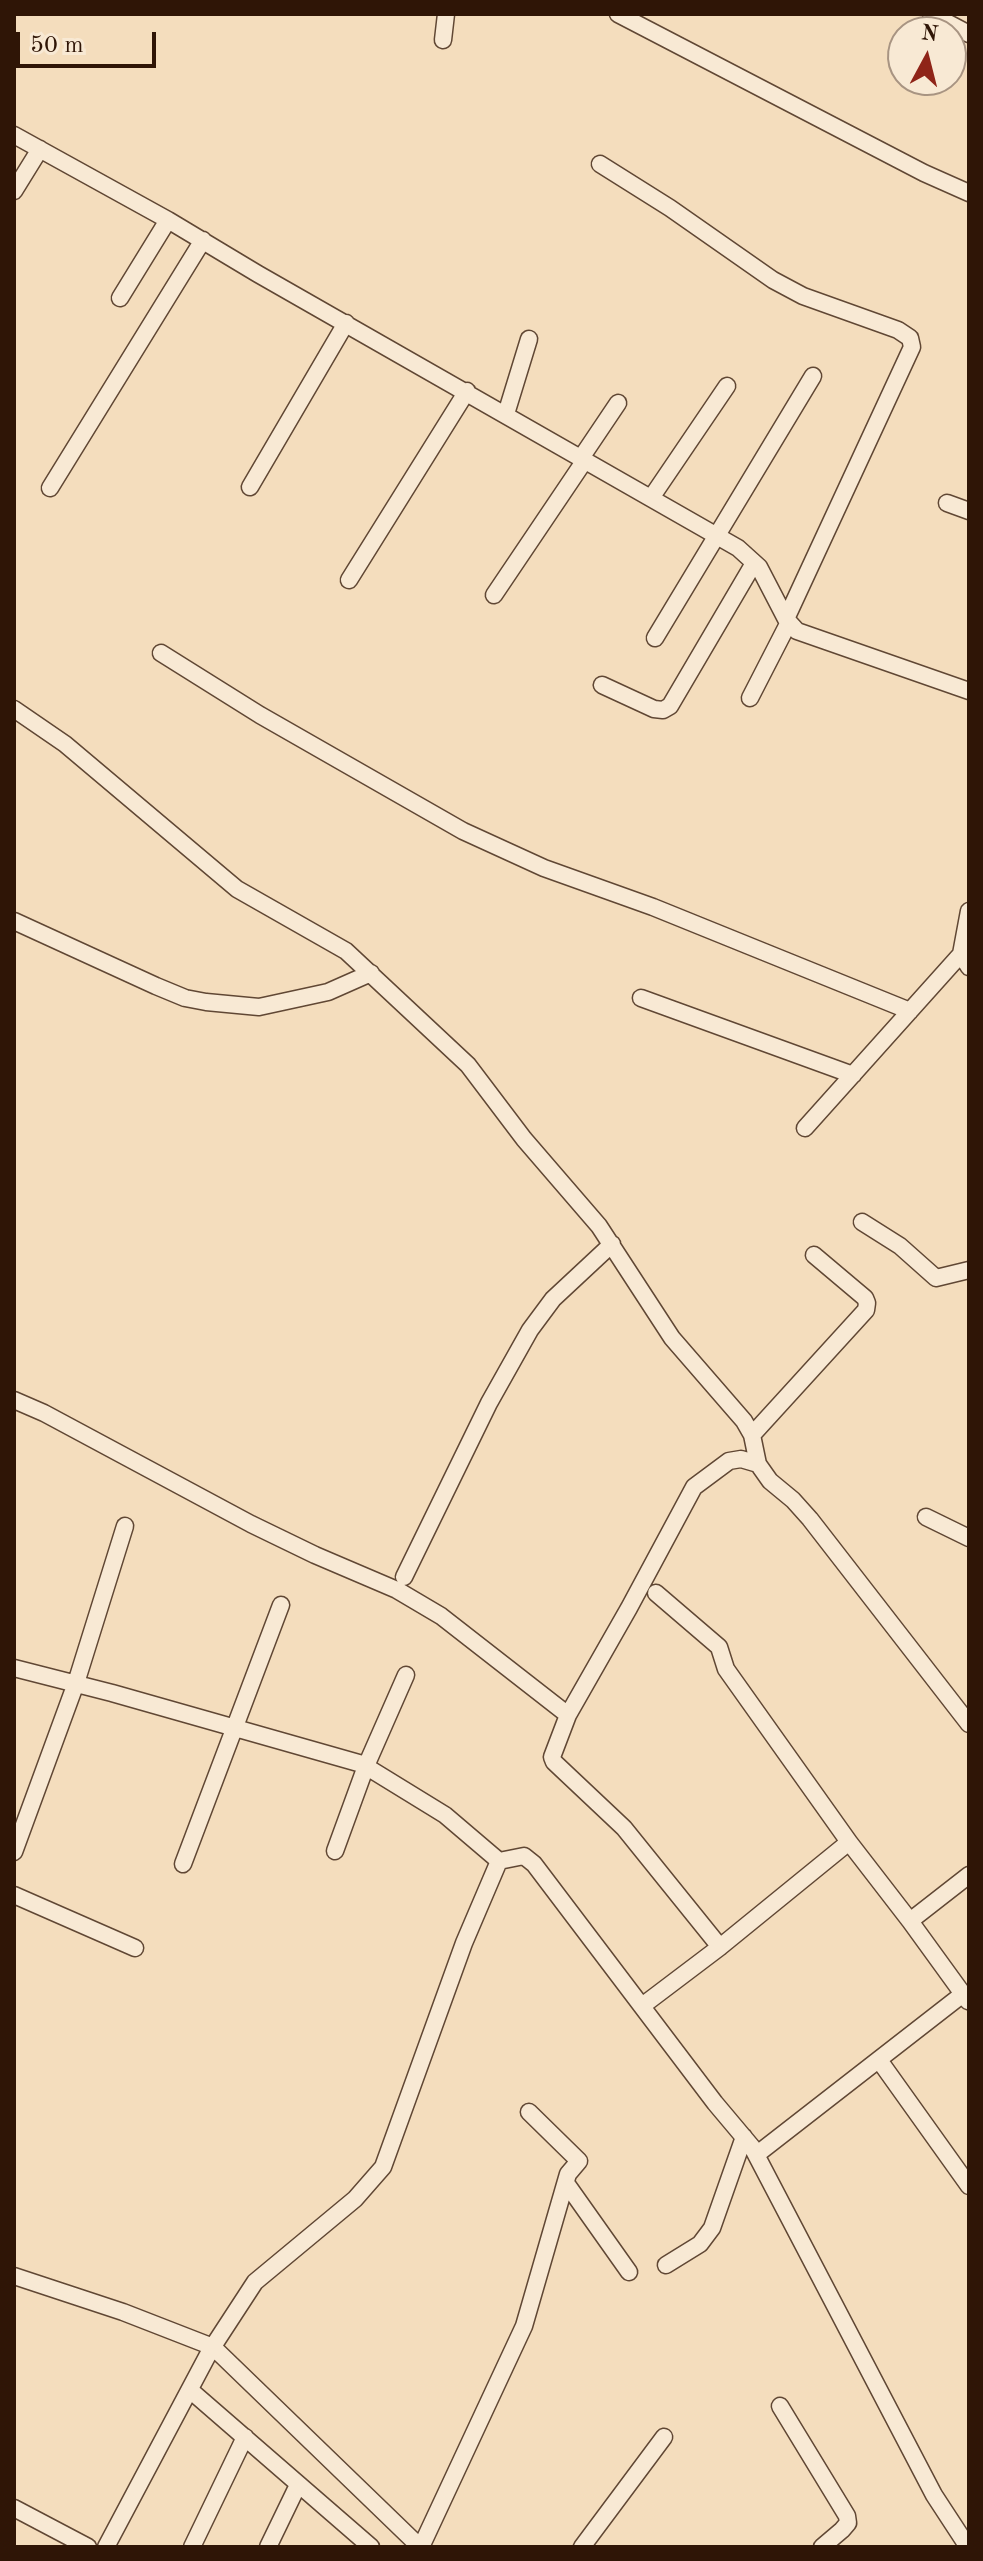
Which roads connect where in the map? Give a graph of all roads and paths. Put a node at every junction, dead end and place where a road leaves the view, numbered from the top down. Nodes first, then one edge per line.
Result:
1 (446, 14) edge
2 (618, 14) edge
3 (931, 14) edge
4 (969, 34) edge
5 (443, 40) dead end
6 (14, 135) edge
7 (40, 149) junction
8 (600, 164) dead end
9 (14, 191) edge
10 (969, 193) edge
11 (168, 220) junction
12 (203, 240) junction
13 (120, 298) dead end
14 (346, 323) junction
15 (529, 339) dead end
16 (813, 376) dead end
17 (727, 386) dead end
18 (467, 391) junction
19 (618, 403) dead end
20 (506, 414) junction
21 (583, 459) junction
22 (250, 487) dead end
23 (50, 488) dead end
24 (651, 498) junction
25 (947, 503) dead end
26 (969, 511) edge
27 (716, 535) junction
28 (754, 563) junction
29 (349, 580) dead end
30 (494, 595) dead end
31 (787, 621) junction
32 (655, 638) dead end
33 (161, 653) dead end
34 (602, 685) dead end
35 (969, 691) edge
36 (750, 698) dead end
37 (14, 709) edge
38 (969, 911) edge
39 (16, 926) edge
40 (965, 961) edge
41 (371, 973) junction
42 (641, 998) dead end
43 (910, 1011) junction
44 (853, 1075) junction
45 (805, 1128) dead end
46 (862, 1222) dead end
47 (612, 1244) junction
48 (814, 1255) dead end
49 (969, 1270) edge
50 (14, 1400) edge
51 (752, 1435) junction
52 (758, 1464) junction
53 (926, 1517) dead end
54 (125, 1526) dead end
55 (969, 1538) edge
56 (404, 1577) dead end
57 (656, 1593) dead end
58 (281, 1605) dead end
59 (14, 1668) edge
60 (406, 1675) dead end
61 (76, 1683) junction
62 (568, 1715) junction
63 (969, 1724) edge
64 (233, 1727) junction
65 (366, 1766) junction
66 (849, 1842) junction
67 (335, 1851) dead end
68 (14, 1852) edge
69 (499, 1861) junction
70 (183, 1864) dead end
71 (967, 1880) edge
72 (14, 1895) edge
73 (910, 1921) junction
74 (720, 1947) junction
75 (135, 1948) dead end
76 (966, 1998) edge
77 (642, 2006) junction
78 (879, 2060) junction
79 (529, 2112) dead end
80 (744, 2137) junction
81 (756, 2155) junction
82 (566, 2183) junction
83 (969, 2186) edge
84 (666, 2265) dead end
85 (629, 2272) dead end
86 (14, 2276) edge
87 (213, 2347) junction
88 (190, 2390) junction
89 (780, 2406) dead end
90 (245, 2437) junction
91 (664, 2437) dead end
92 (298, 2485) junction
93 (14, 2508) edge
94 (363, 2544) edge
95 (88, 2547) edge
96 (106, 2547) edge
97 (192, 2547) edge
98 (268, 2547) edge
99 (421, 2547) edge
100 (582, 2547) edge
101 (822, 2547) edge
102 (968, 2547) edge

1 - 5 street
2 - 10 street
3 - 4 street
6 - 7 street
7 - 9 street
7 - 11 street
8 - 31 street
11 - 12 street
11 - 13 street
12 - 14 street
12 - 23 street
14 - 18 street
14 - 22 street
15 - 20 street
16 - 27 street
17 - 24 street
18 - 20 street
18 - 29 street
19 - 21 street
20 - 21 street
21 - 24 street
21 - 30 street
24 - 27 street
25 - 26 street
27 - 28 street
27 - 32 street
28 - 31 street
28 - 34 street
31 - 35 street
31 - 36 street
33 - 43 street
37 - 41 street
38 - 40 street
39 - 41 street
40 - 43 street
41 - 47 street
42 - 44 street
43 - 44 street
44 - 45 street
46 - 49 street
47 - 51 street
47 - 56 street
48 - 51 street
50 - 62 street
51 - 52 street
52 - 62 street
52 - 63 street
53 - 55 street
54 - 61 street
57 - 66 street
58 - 64 street
59 - 61 street
60 - 65 street
61 - 64 street
61 - 68 street
62 - 74 street
64 - 65 street
64 - 70 street
65 - 67 street
65 - 69 street
66 - 73 street
66 - 74 street
69 - 77 street
69 - 87 street
71 - 73 street
72 - 75 street
73 - 76 street
74 - 77 street
76 - 78 street
77 - 80 street
78 - 81 street
78 - 83 street
79 - 82 street
80 - 81 street
80 - 84 street
81 - 102 street
82 - 85 street
82 - 99 street
86 - 87 street
87 - 88 street
87 - 99 street
88 - 90 street
88 - 96 street
89 - 101 street
90 - 92 street
90 - 97 street
91 - 100 street
92 - 94 street
92 - 98 street
93 - 95 street

